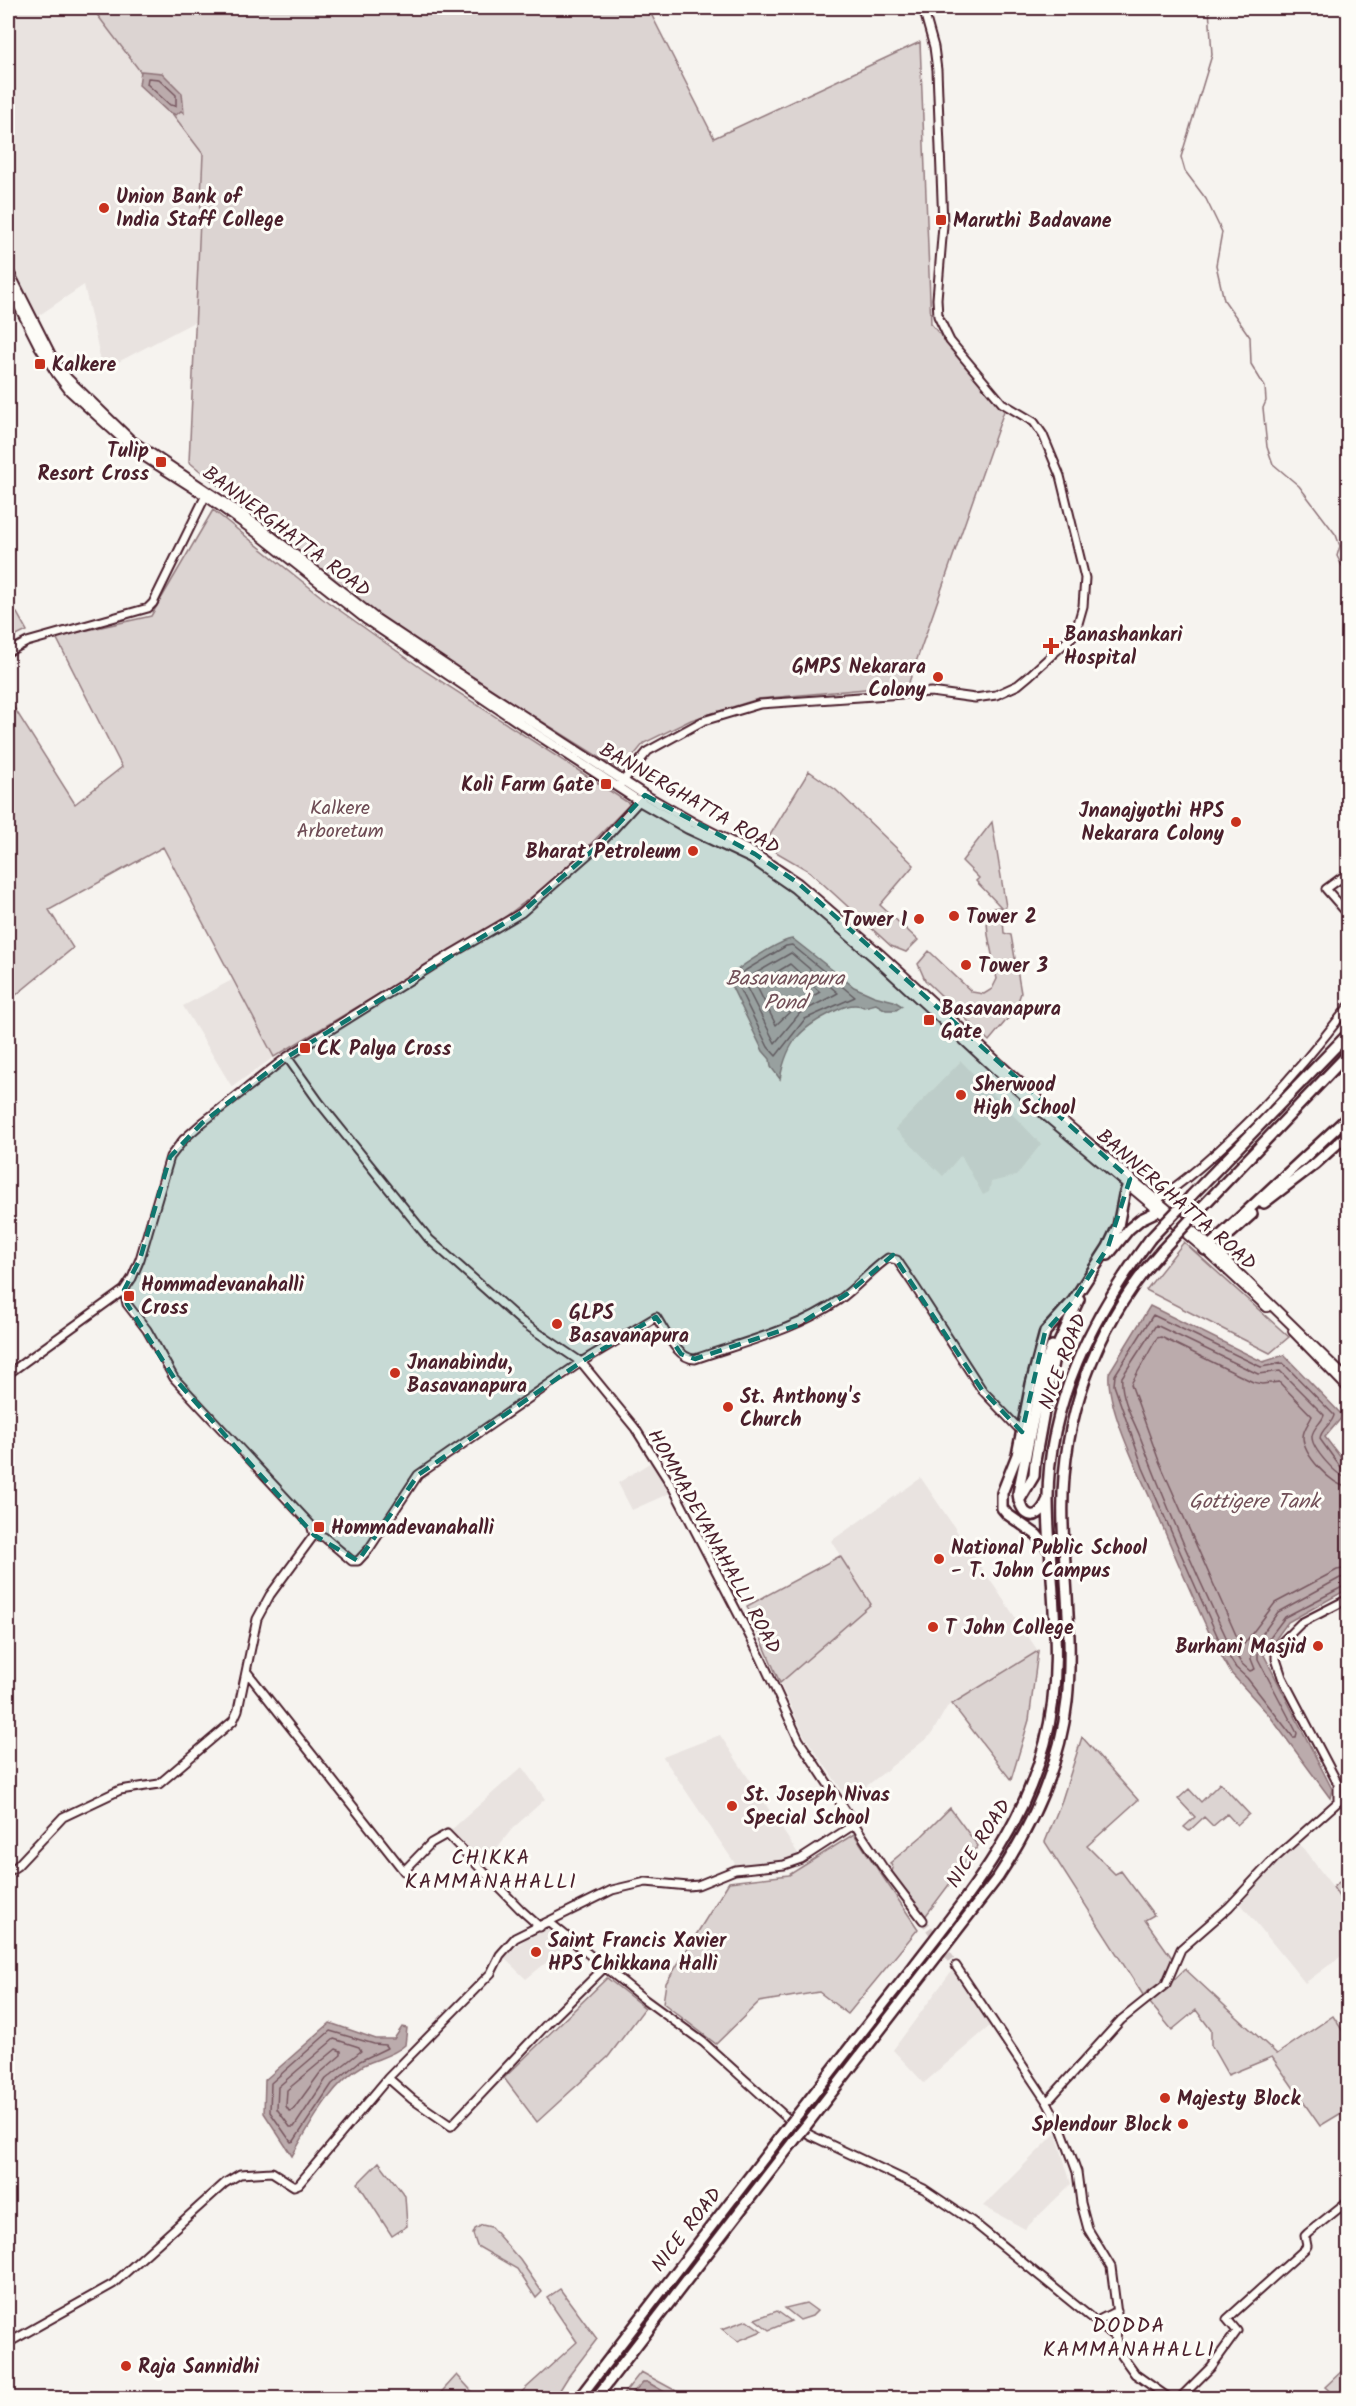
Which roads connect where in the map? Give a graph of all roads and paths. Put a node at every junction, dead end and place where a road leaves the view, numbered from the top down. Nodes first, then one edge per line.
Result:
1 (923, 8) edge
2 (8, 270) edge
3 (8, 285) edge
4 (207, 494) junction
5 (8, 652) edge
6 (620, 784) junction
7 (642, 798) junction
8 (1348, 873) edge
9 (1348, 914) edge
10 (1348, 1007) edge
11 (1348, 1034) edge
12 (1348, 1054) edge
13 (287, 1057) junction
14 (1348, 1117) edge
15 (1348, 1134) edge
16 (1129, 1182) junction
17 (1159, 1207) junction
18 (1209, 1249) junction
19 (124, 1290) junction
20 (1075, 1302) junction
21 (582, 1362) junction
22 (8, 1374) edge
23 (1345, 1375) edge
24 (1348, 1388) edge
25 (1022, 1432) junction
26 (1048, 1499) junction
27 (314, 1535) junction
28 (1051, 1552) junction
29 (1348, 1599) edge
30 (247, 1672) junction
31 (855, 1824) junction
32 (8, 1872) edge
33 (923, 1920) tunnel mouth
34 (549, 1922) junction
35 (540, 1927) junction
36 (956, 1966) tunnel mouth
37 (604, 1968) junction
38 (388, 2078) junction
39 (1047, 2102) junction
40 (1348, 2201) edge
41 (1117, 2311) junction
42 (1097, 2321) junction
43 (1116, 2338) junction
44 (8, 2343) edge
45 (579, 2398) edge
46 (596, 2398) edge
47 (1169, 2398) edge
48 (1180, 2398) edge

1 - 6 street
2 - 4 main road, BANNERGHATTA ROAD
3 - 4 main road, BANNERGHATTA ROAD
4 - 5 street
4 - 6 main road, BANNERGHATTA ROAD
6 - 7 main road, BANNERGHATTA ROAD
7 - 13 street
7 - 16 main road, BANNERGHATTA ROAD
8 - 9 street
10 - 17 street
11 - 26 highway, NICE ROAD, bridge
12 - 46 highway, NICE ROAD, bridge
13 - 19 street
13 - 21 street, HOMMADEVANAHALLI ROAD
14 - 18 highway
15 - 18 highway
16 - 17 main road, BANNERGHATTA ROAD
16 - 20 highway
17 - 18 main road, BANNERGHATTA ROAD
17 - 20 highway
18 - 23 main road, BANNERGHATTA ROAD
19 - 22 street
19 - 27 street
20 - 25 highway
20 - 26 highway
21 - 25 street
21 - 27 street
21 - 31 street, HOMMADEVANAHALLI ROAD
23 - 24 main road, BANNERGHATTA ROAD
25 - 28 highway
26 - 28 highway, NICE ROAD
27 - 30 street
28 - 45 highway, NICE ROAD
29 - 39 street
30 - 32 street
30 - 35 street
31 - 33 street, HOMMADEVANAHALLI ROAD
31 - 34 street
34 - 35 street
34 - 37 street
35 - 38 street
36 - 39 street
37 - 38 street
37 - 42 street
38 - 44 street
39 - 41 street
40 - 48 street
41 - 42 street
41 - 43 street
42 - 43 street
43 - 47 street

